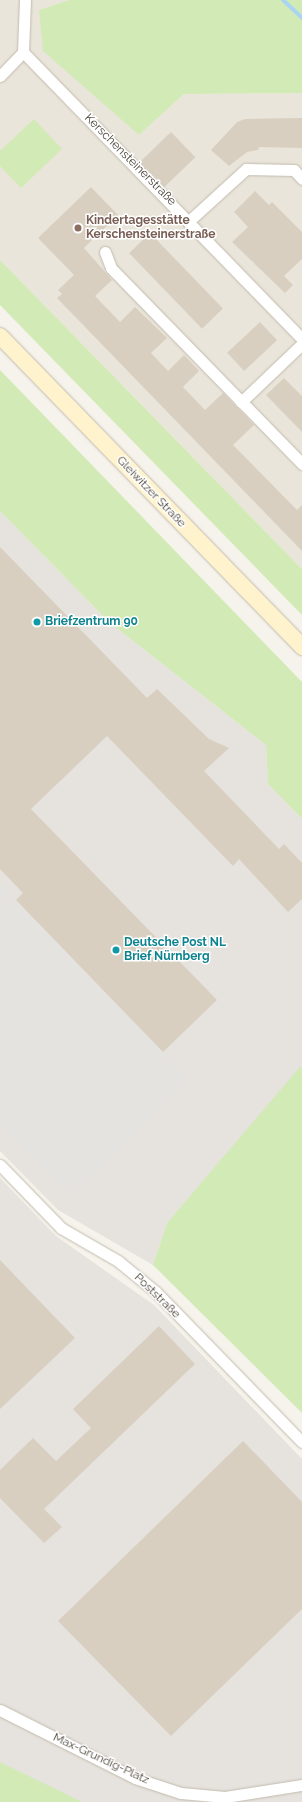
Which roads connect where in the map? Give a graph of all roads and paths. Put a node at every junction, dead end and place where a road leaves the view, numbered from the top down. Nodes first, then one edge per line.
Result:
1 (24, 0) edge
2 (23, 52) junction
3 (0, 76) edge
4 (302, 179) edge
5 (190, 220) junction
6 (105, 252) dead end
7 (0, 336) edge
8 (302, 339) edge
9 (302, 344) edge
10 (241, 402) junction
11 (302, 464) edge
12 (302, 647) edge
13 (0, 1165) edge
14 (302, 1442) edge
15 (0, 1710) edge
16 (302, 1786) edge

1 - 2 street
2 - 3 street
2 - 5 street, Kerschensteinerstraße
4 - 5 street
5 - 8 street, Kerschensteinerstraße
6 - 10 street
7 - 12 main road, Gleiwitzer Straße
9 - 10 street
10 - 11 street
13 - 14 street, Poststraße
15 - 16 street, Max-Grundig-Platz

